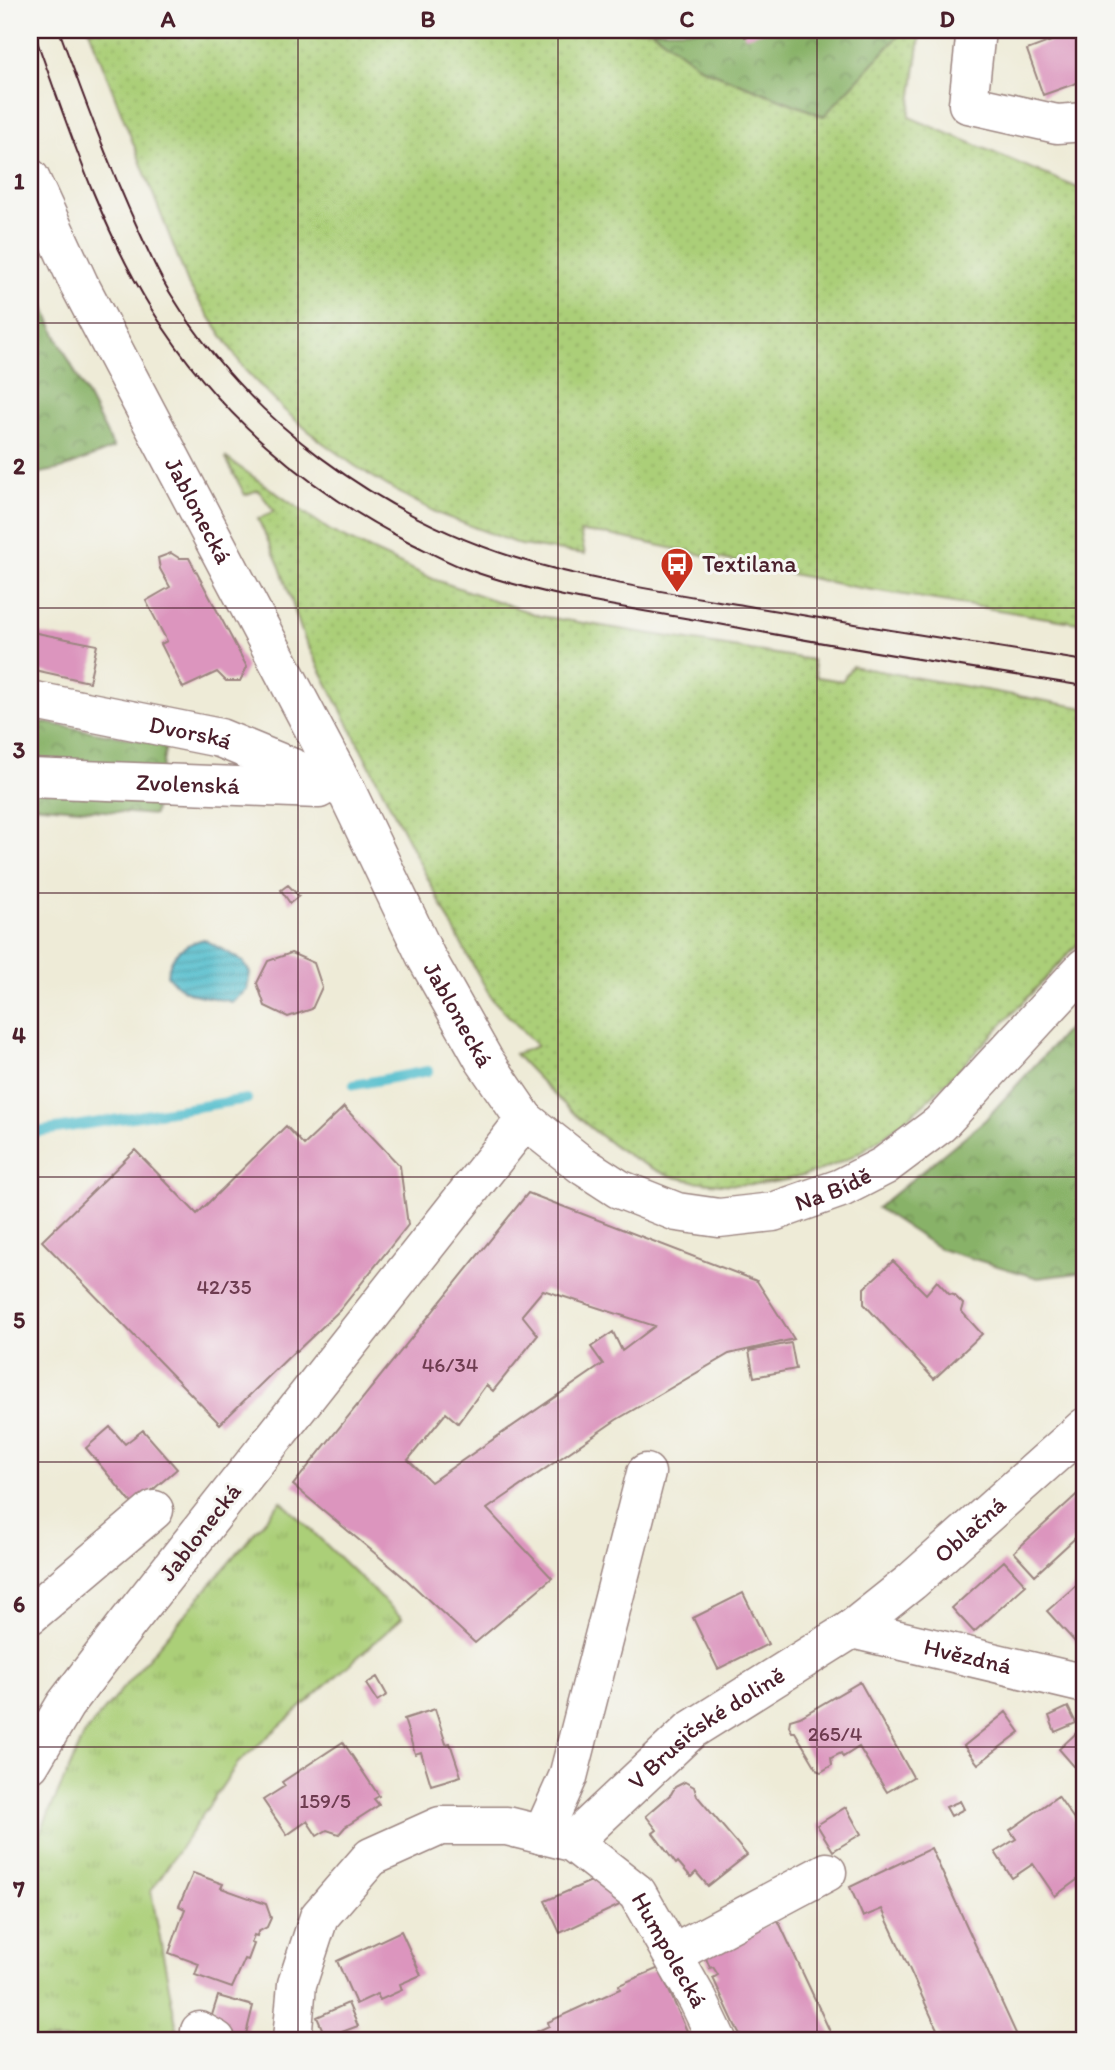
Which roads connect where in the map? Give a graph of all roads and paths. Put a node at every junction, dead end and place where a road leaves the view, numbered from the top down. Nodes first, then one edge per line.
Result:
1 (976, 30) edge
2 (1085, 122) edge
3 (30, 178) edge
4 (30, 700) edge
5 (30, 778) edge
6 (345, 790) junction
7 (1085, 967) edge
8 (525, 1120) junction
9 (1085, 1427) edge
10 (646, 1473) dead end
11 (154, 1510) dead end
12 (30, 1615) edge
13 (852, 1629) junction
14 (1085, 1684) edge
15 (30, 1764) edge
16 (557, 1838) junction
17 (827, 1872) dead end
18 (673, 1954) junction
19 (292, 2040) edge
20 (717, 2040) edge

1 - 2 street
3 - 6 street, Jablonecká
4 - 6 street, Dvorská
5 - 6 street, Zvolenská
6 - 8 street, Jablonecká
7 - 8 street, Na Bídě
8 - 15 street, Jablonecká
9 - 13 street, Oblačná
10 - 16 street
11 - 12 street
13 - 14 street, Hvězdná
13 - 16 street, V Brusičské dolině
16 - 18 street, Humpolecká
16 - 19 street, Humpolecká
17 - 18 street
18 - 20 street, Humpolecká

